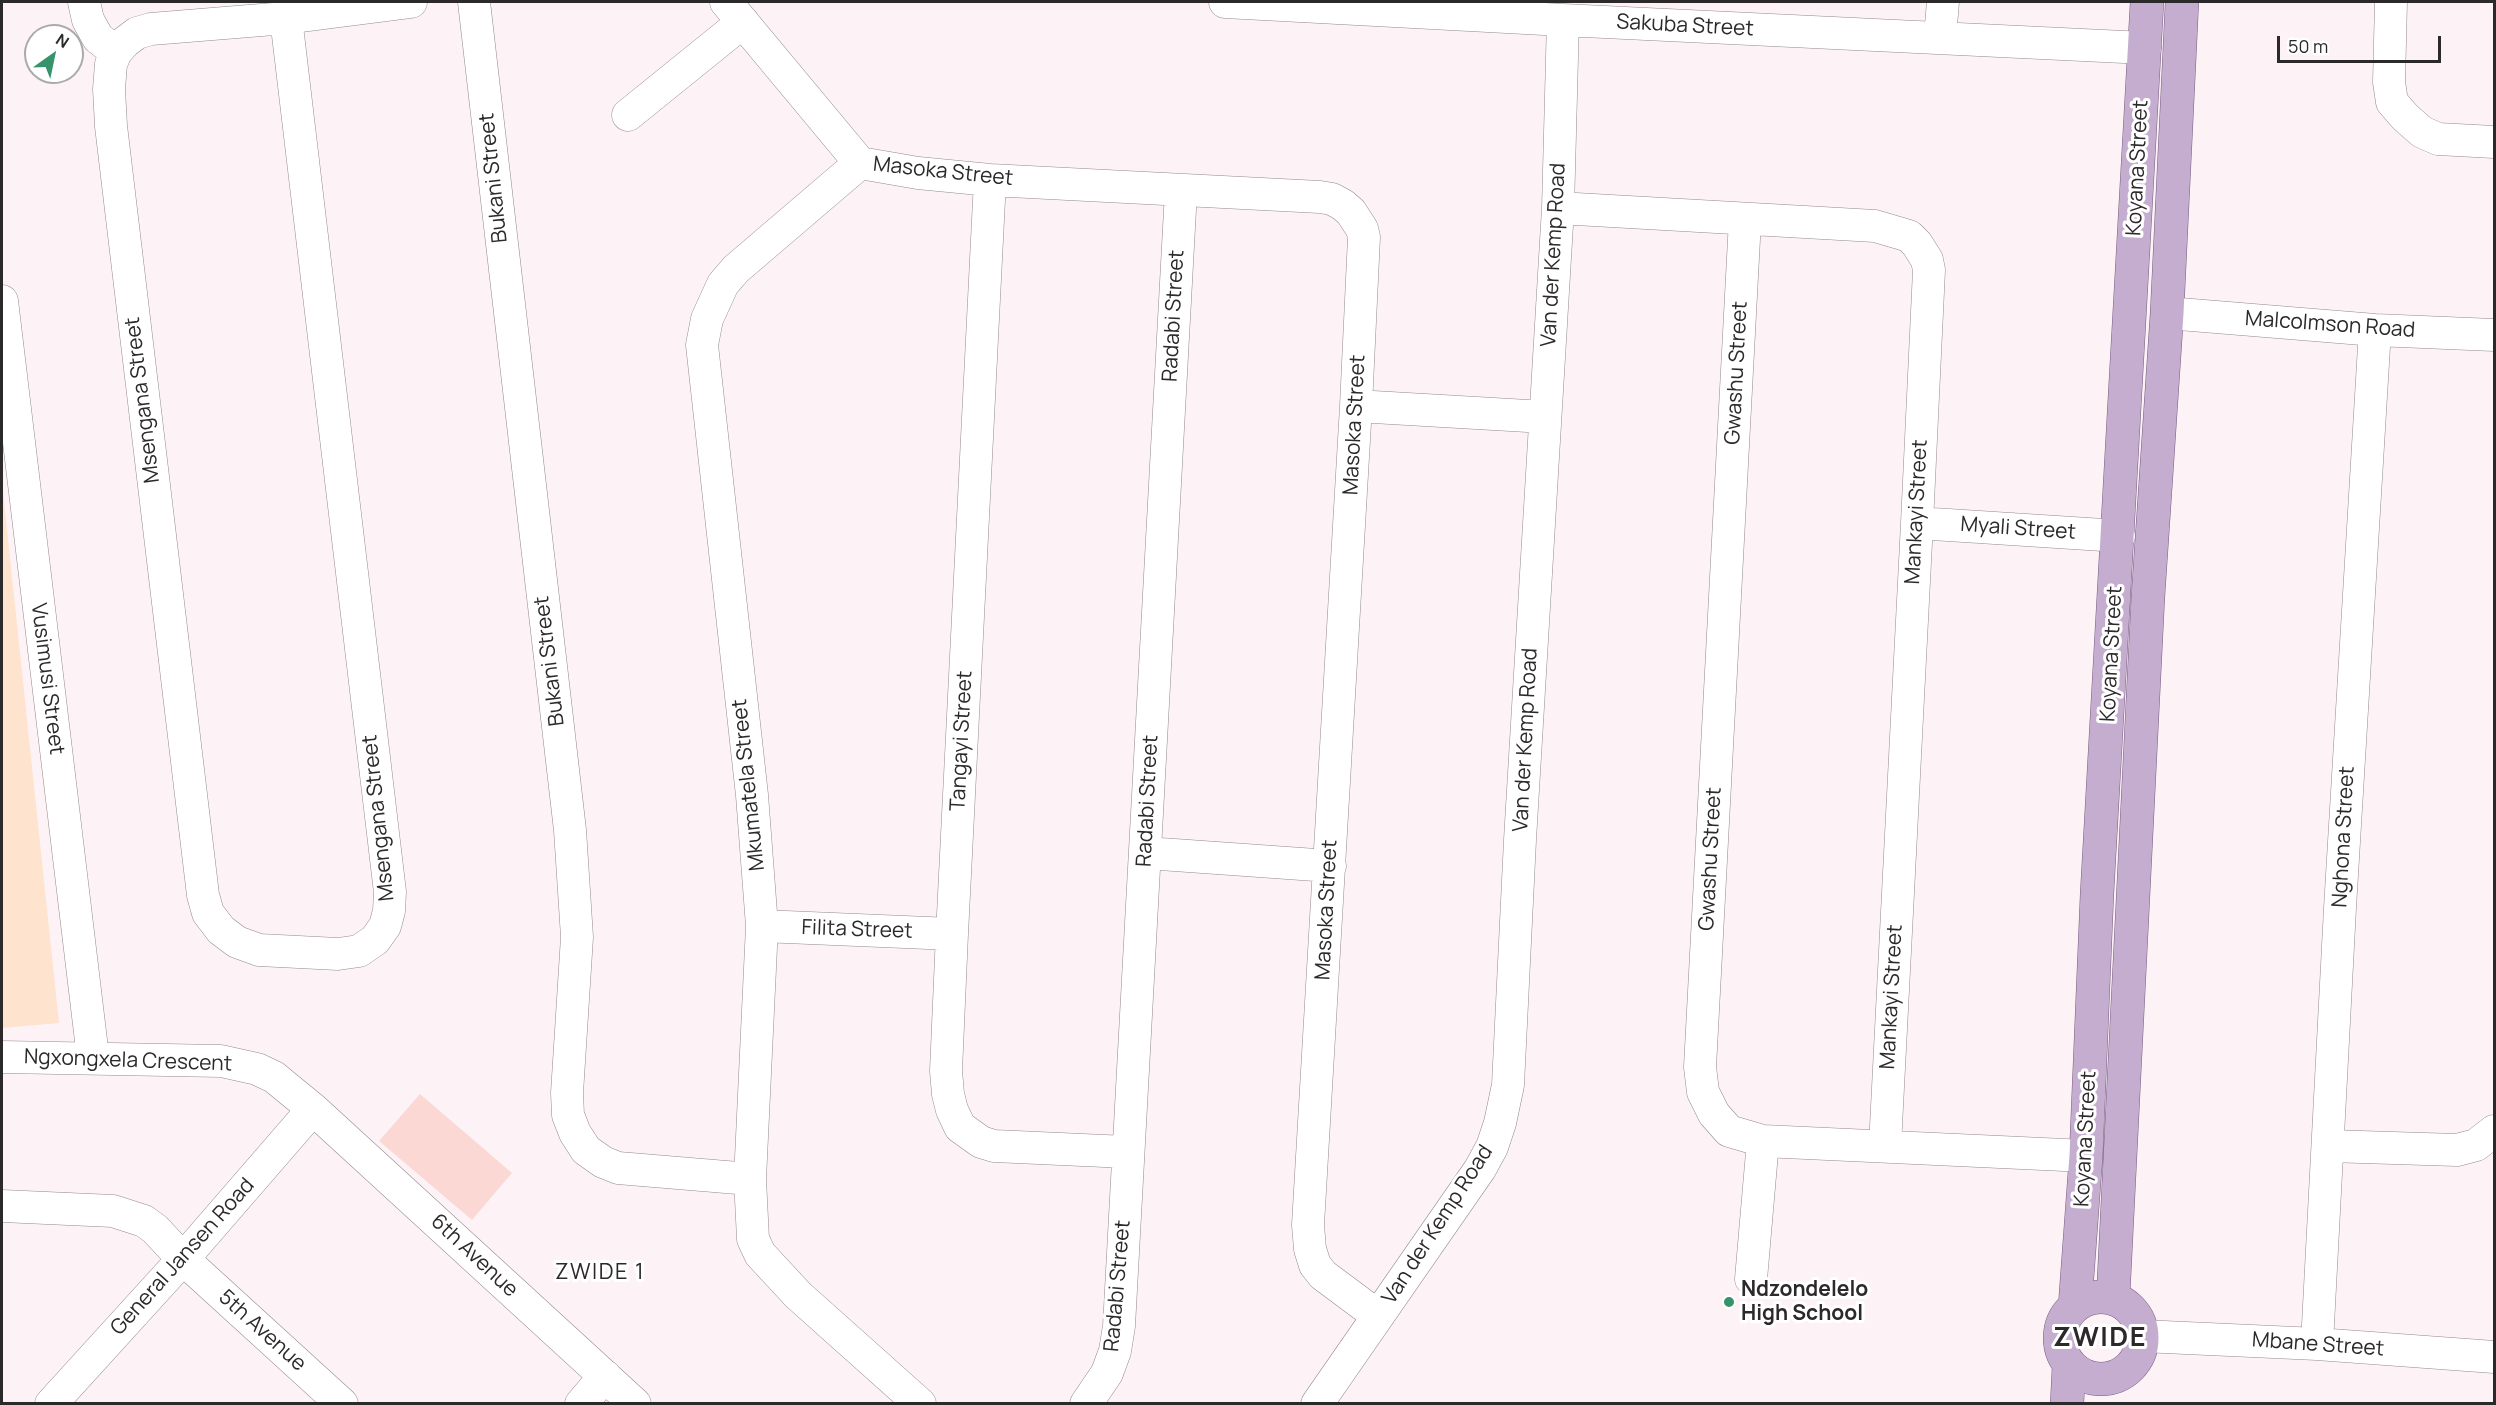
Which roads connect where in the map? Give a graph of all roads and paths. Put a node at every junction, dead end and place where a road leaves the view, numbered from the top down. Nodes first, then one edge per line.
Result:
1 (84, 2) edge
2 (411, 2) edge
3 (474, 2) edge
4 (1225, 2) edge
5 (1943, 2) edge
6 (2147, 2) edge
7 (2182, 2) edge
8 (2391, 2) edge
9 (1317, 4) edge
10 (735, 12) edge
11 (286, 18) junction
12 (1563, 20) junction
13 (1940, 37) junction
14 (2145, 48) junction
15 (114, 58) junction
16 (628, 115) dead end
17 (2494, 142) edge
18 (860, 163) junction
19 (990, 180) junction
20 (1182, 191) junction
21 (1558, 208) junction
22 (1745, 220) junction
23 (2, 301) edge
24 (2167, 313) junction
25 (2375, 330) junction
26 (2494, 335) edge
27 (1356, 406) junction
28 (1545, 417) junction
29 (1917, 523) junction
30 (2119, 536) junction
31 (1146, 853) junction
32 (1330, 866) junction
33 (762, 926) junction
34 (952, 934) junction
35 (2, 1057) edge
36 (93, 1057) junction
37 (313, 1108) junction
38 (2494, 1131) edge
39 (1763, 1141) junction
40 (1885, 1146) junction
41 (2329, 1146) junction
42 (1127, 1152) junction
43 (2086, 1156) junction
44 (750, 1179) junction
45 (2, 1206) edge
46 (183, 1259) junction
47 (1751, 1279) dead end
48 (2113, 1299) junction
49 (2075, 1306) junction
50 (1378, 1316) junction
51 (2142, 1336) junction
52 (2317, 1344) junction
53 (2494, 1357) edge
54 (2069, 1365) junction
55 (605, 1376) junction
56 (2109, 1391) edge
57 (327, 1399) edge
58 (51, 1404) edge
59 (581, 1404) edge
60 (635, 1404) edge
61 (920, 1404) edge
62 (1086, 1404) edge
63 (1317, 1404) edge
64 (2067, 1404) edge

1 - 15 street
2 - 11 street
3 - 44 street, Bukani Street
4 - 9 street, Sakuba Street
5 - 13 street
6 - 14 main road, Koyana Street
7 - 24 main road, Koyana Street
8 - 17 street
9 - 12 street, Sakuba Street
10 - 16 street
10 - 18 street, Masoka Street
11 - 15 street
11 - 15 street, Msengana Street
12 - 13 street, Sakuba Street
12 - 21 street, Van der Kemp Road
13 - 14 street, Sakuba Street
14 - 30 main road, Koyana Street
18 - 19 street, Masoka Street
18 - 33 street, Mkumatela Street
19 - 20 street, Masoka Street
19 - 34 street, Tangayi Street
20 - 27 street, Masoka Street
20 - 31 street, Radabi Street
21 - 22 street, Mankayi Street
21 - 28 street, Van der Kemp Road
22 - 29 street, Mankayi Street
22 - 39 street, Gwashu Street
23 - 36 street, Vusimusi Street
24 - 25 street, Malcolmson Road
24 - 48 main road, Koyana Street
25 - 26 street, Malcolmson Road
25 - 41 street, Nghona Street
27 - 28 street
27 - 32 street, Masoka Street
28 - 50 street, Van der Kemp Road
29 - 30 street, Myali Street
29 - 40 street, Mankayi Street
30 - 43 main road, Koyana Street
31 - 32 street
31 - 42 street, Radabi Street
32 - 50 street, Masoka Street
33 - 34 street, Filita Street
33 - 44 street, Mkumatela Street
34 - 42 street, Tangayi Street
35 - 36 street, Ngxongxela Crescent
36 - 37 street, Ngxongxela Crescent
37 - 46 street, General Jansen Road
37 - 55 street, 6th Avenue
38 - 41 street
39 - 40 street, Gwashu Street
39 - 47 street
40 - 43 street, Gwashu Street
41 - 52 street, Nghona Street
42 - 62 street, Radabi Street
43 - 49 main road, Koyana Street
44 - 61 street, Mkumatela Street
45 - 46 street, 5th Avenue
46 - 57 street, 5th Avenue
46 - 58 street, General Jansen Road
48 - 49 main road
48 - 51 main road
49 - 54 main road, Koyana Street
50 - 63 street, Van der Kemp Road
51 - 52 street, Mbane Street
51 - 56 main road
52 - 53 street, Mbane Street
54 - 56 main road
54 - 64 main road, Koyana Street
55 - 59 street
55 - 60 street, 6th Avenue

